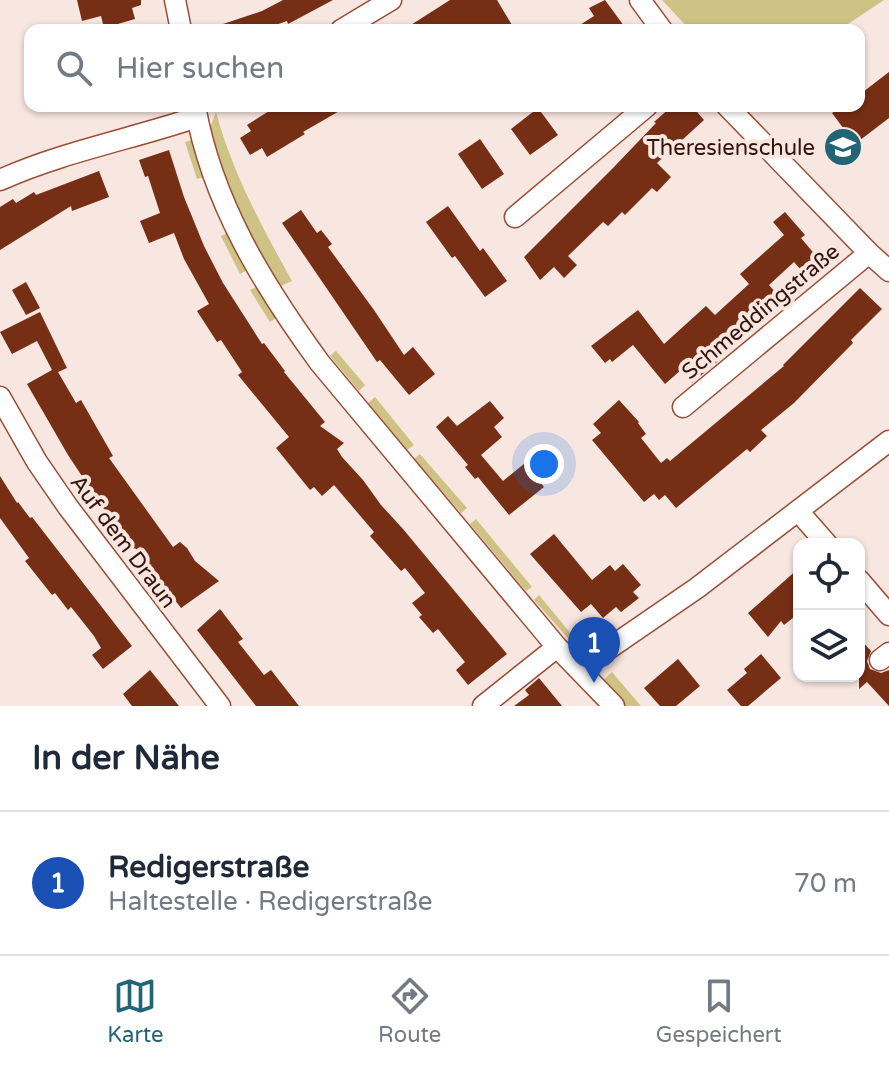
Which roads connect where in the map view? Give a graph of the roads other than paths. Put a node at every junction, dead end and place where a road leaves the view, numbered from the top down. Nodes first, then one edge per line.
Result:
1 (175, 0) edge
2 (391, 0) edge
3 (640, 0) edge
4 (180, 24) edge
5 (351, 24) edge
6 (658, 24) edge
7 (196, 112) edge
8 (640, 112) edge
9 (733, 112) edge
10 (0, 180) edge
11 (515, 217) dead end
12 (869, 253) junction
13 (889, 271) edge
14 (0, 397) edge
15 (683, 407) dead end
16 (889, 441) edge
17 (798, 511) junction
18 (822, 538) edge
19 (865, 587) edge
20 (889, 615) edge
21 (557, 647) junction
22 (579, 669) junction
23 (220, 706) edge
24 (483, 706) edge
25 (614, 706) edge

1 - 4 street
2 - 5 street
3 - 6 street
7 - 10 street
7 - 21 street
8 - 11 street
9 - 12 street, Schmeddingstraße
12 - 13 street, Schmeddingstraße
12 - 15 street, Schmeddingstraße
14 - 23 street, Auf dem Draun
16 - 17 street
17 - 18 street
17 - 22 street
19 - 20 street
21 - 22 street
21 - 24 street
22 - 25 street

